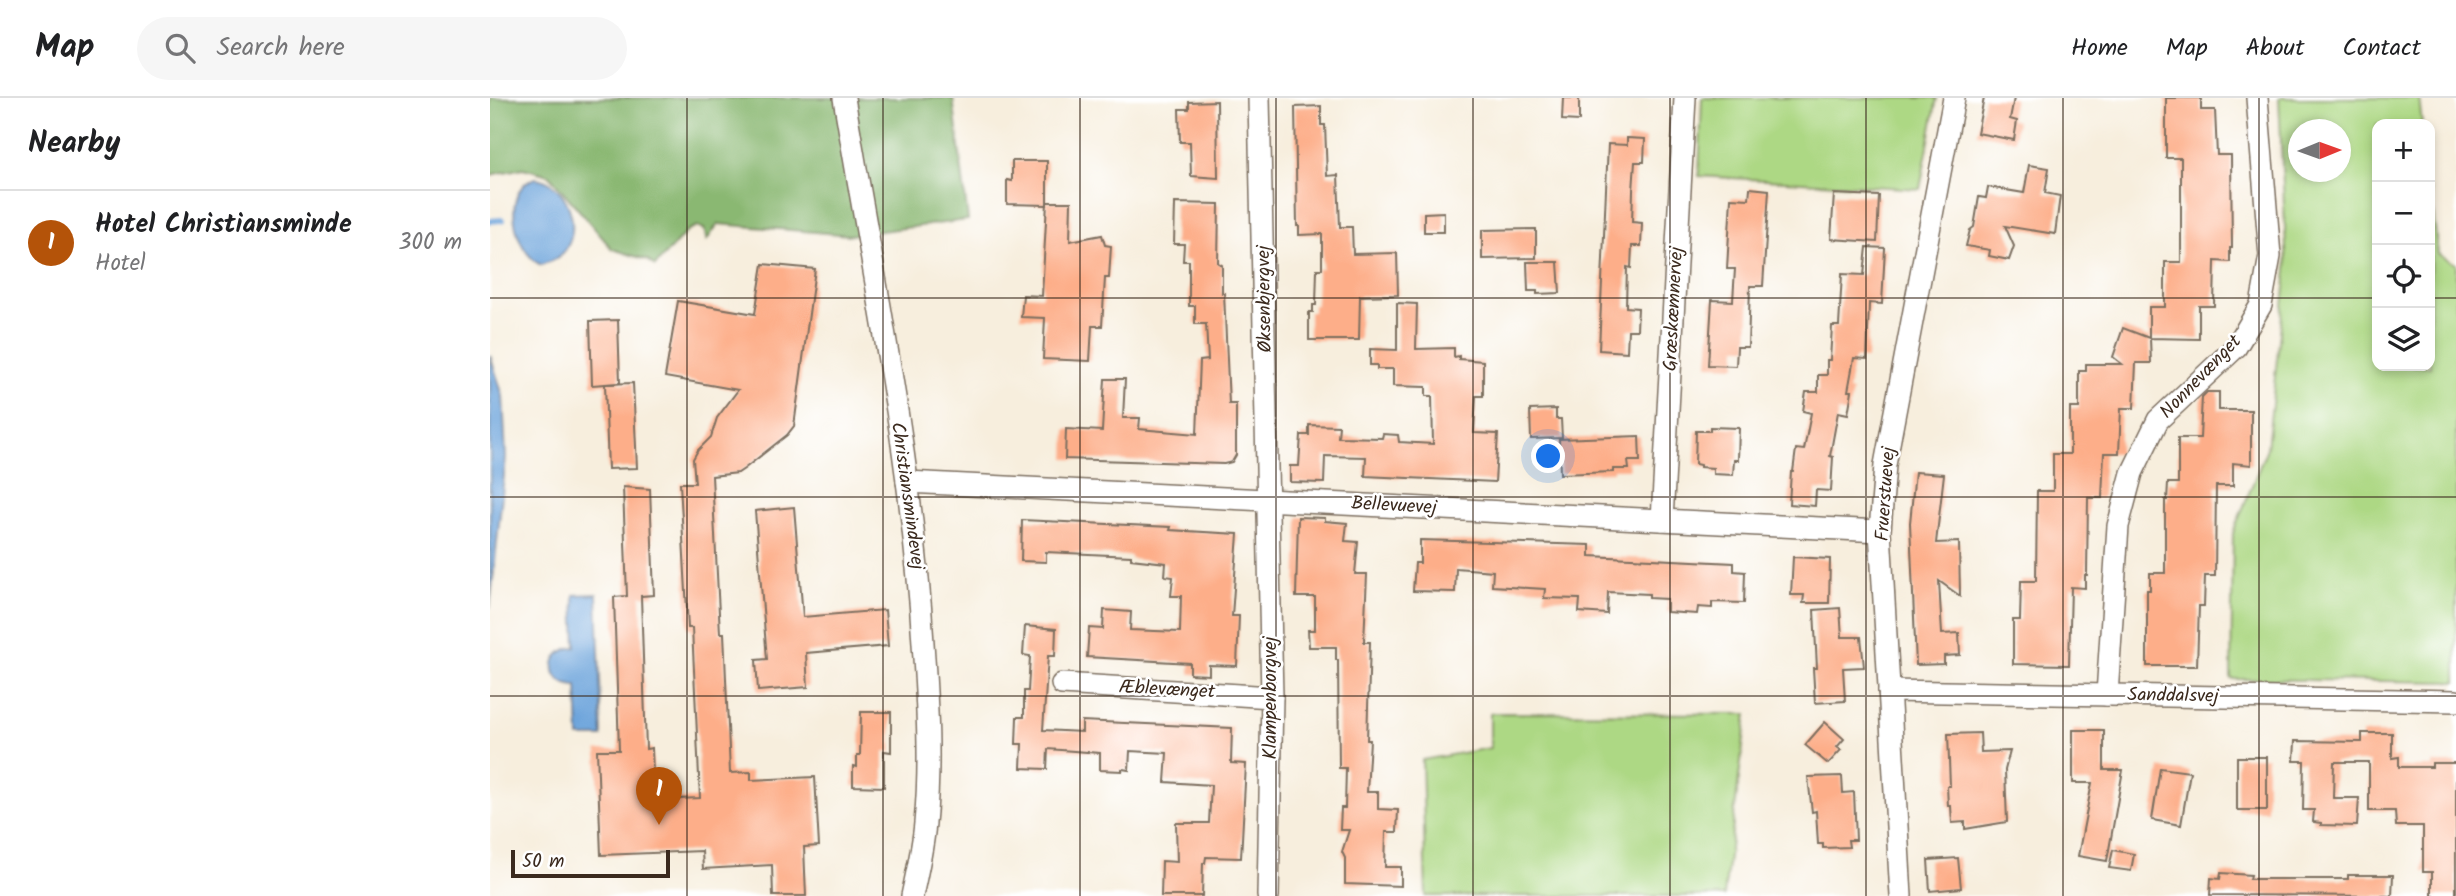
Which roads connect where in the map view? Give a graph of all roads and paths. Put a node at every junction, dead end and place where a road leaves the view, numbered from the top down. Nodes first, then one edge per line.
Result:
1 (844, 98) edge
2 (1259, 98) edge
3 (1685, 98) edge
4 (1954, 98) edge
5 (2257, 98) edge
6 (907, 482) junction
7 (1270, 499) junction
8 (1662, 520) junction
9 (1880, 531) junction
10 (1062, 684) dead end
11 (1889, 691) junction
12 (2107, 695) junction
13 (1272, 697) junction
14 (2456, 701) edge
15 (912, 896) edge
16 (1268, 896) edge
17 (1901, 896) edge

1 - 6 street, Christiansmindevej
2 - 7 street, Øksenbjergvej
3 - 8 street, Græskæmnervej
4 - 9 street, Fruerstuevej
5 - 12 street, Nonnevænget
6 - 7 street, Bellevuevej
6 - 15 street, Christiansmindevej
7 - 8 street, Bellevuevej
7 - 13 street, Klampenborgvej
8 - 9 street, Bellevuevej
9 - 11 street, Fruerstuevej
10 - 13 street, Æblevænget
11 - 12 street, Sanddalsvej
11 - 17 street, Fruerstuevej
12 - 14 street, Sanddalsvej
13 - 16 street, Klampenborgvej

